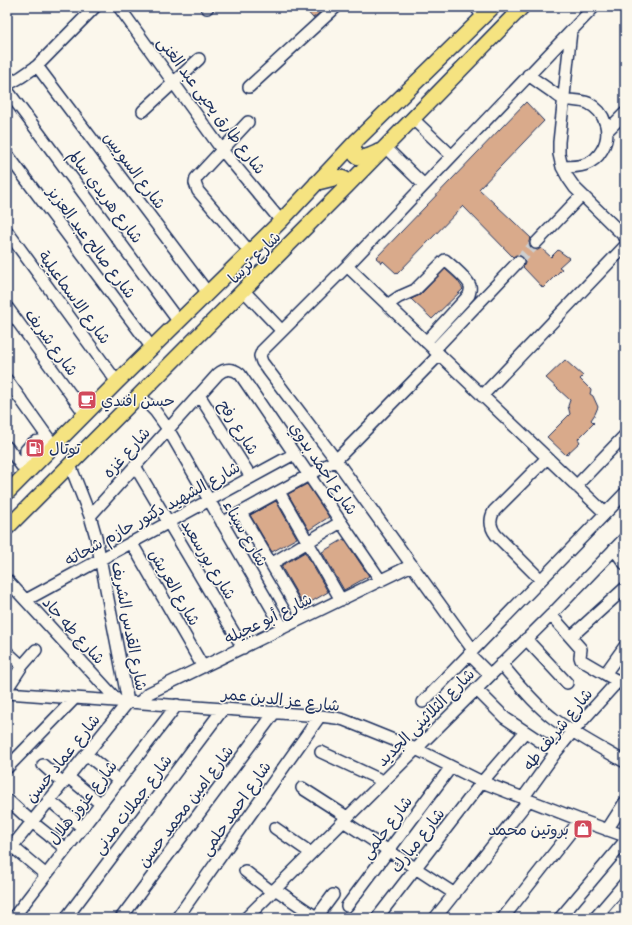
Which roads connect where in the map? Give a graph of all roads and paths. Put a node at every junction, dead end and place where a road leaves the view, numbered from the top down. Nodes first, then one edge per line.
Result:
1 (95, 7) edge
2 (119, 7) edge
3 (336, 7) edge
4 (522, 7) edge
5 (594, 7) edge
6 (484, 10) edge
7 (571, 31) junction
8 (199, 59) dead end
9 (37, 66) junction
10 (528, 75) junction
11 (174, 83) junction
12 (7, 84) edge
13 (249, 87) dead end
14 (7, 90) edge
15 (563, 99) junction
16 (143, 111) dead end
17 (625, 113) edge
18 (413, 119) junction
19 (248, 122) dead end
20 (608, 131) junction
21 (356, 141) junction
22 (385, 148) junction
23 (222, 150) junction
24 (7, 154) edge
25 (452, 156) junction
26 (562, 166) junction
27 (316, 184) junction
28 (424, 184) junction
29 (347, 186) junction
30 (582, 195) junction
31 (281, 221) junction
32 (7, 231) edge
33 (625, 237) edge
34 (536, 243) tunnel mouth
35 (625, 246) edge
36 (250, 252) junction
37 (518, 262) tunnel mouth
38 (347, 266) junction
39 (244, 291) junction
40 (208, 293) junction
41 (388, 306) junction
42 (7, 307) edge
43 (179, 322) junction
44 (282, 331) junction
45 (426, 342) junction
46 (152, 348) junction
47 (437, 352) junction
48 (240, 374) joint
49 (7, 380) edge
50 (117, 382) junction
51 (199, 395) junction
52 (140, 396) junction
53 (482, 396) junction
54 (85, 414) junction
55 (168, 429) junction
56 (625, 435) edge
57 (7, 447) edge
58 (51, 449) junction
59 (294, 454) junction
60 (547, 458) junction
61 (336, 460) junction
62 (70, 465) junction
63 (135, 466) junction
64 (31, 469) junction
65 (309, 475) junction
66 (251, 477) junction
67 (576, 486) junction
68 (279, 492) junction
69 (625, 492) edge
70 (7, 493) edge
71 (209, 500) junction
72 (241, 513) junction
73 (605, 513) junction
74 (90, 516) junction
75 (168, 522) junction
76 (341, 522) junction
77 (222, 523) junction
78 (7, 528) edge
79 (625, 538) edge
80 (131, 542) junction
81 (308, 542) junction
82 (614, 549) junction
83 (101, 559) junction
84 (271, 564) junction
85 (625, 564) edge
86 (412, 565) junction
87 (7, 580) edge
88 (381, 580) junction
89 (541, 580) junction
90 (625, 588) edge
91 (26, 600) junction
92 (341, 600) junction
93 (551, 615) junction
94 (303, 618) junction
95 (283, 628) junction
96 (571, 637) junction
97 (526, 639) junction
98 (625, 646) edge
99 (243, 648) junction
100 (36, 650) dead end
101 (7, 652) edge
102 (471, 652) junction
103 (501, 664) junction
104 (22, 666) junction
105 (203, 667) junction
106 (605, 674) junction
107 (490, 675) junction
108 (568, 683) dead end
109 (621, 683) edge
110 (476, 689) junction
111 (8, 693) edge
112 (75, 698) junction
113 (123, 701) junction
114 (423, 702) dead end
115 (139, 703) junction
116 (177, 705) junction
117 (223, 709) junction
118 (275, 712) junction
119 (320, 716) junction
120 (572, 731) junction
121 (525, 732) junction
122 (416, 749) junction
123 (321, 752) dead end
124 (556, 752) junction
125 (86, 754) junction
126 (625, 762) edge
127 (43, 765) dead end
128 (451, 767) junction
129 (7, 768) edge
130 (65, 780) junction
131 (119, 780) junction
132 (383, 781) junction
133 (482, 782) junction
134 (302, 788) dead end
135 (526, 799) junction
136 (49, 800) junction
137 (10, 802) dead end
138 (625, 802) edge
139 (101, 804) junction
140 (345, 819) junction
141 (580, 820) junction
142 (32, 822) junction
143 (82, 828) junction
144 (275, 828) dead end
145 (607, 830) junction
146 (625, 836) edge
147 (625, 841) edge
148 (9, 847) edge
149 (66, 849) junction
150 (389, 850) junction
151 (311, 853) junction
152 (416, 868) junction
153 (245, 871) dead end
154 (46, 875) junction
155 (625, 883) edge
156 (274, 890) junction
157 (455, 894) junction
158 (333, 895) dead end
159 (347, 906) dead end
160 (12, 918) edge
161 (66, 918) edge
162 (121, 918) edge
163 (177, 918) edge
164 (246, 918) edge
165 (316, 918) edge
166 (377, 918) edge
167 (435, 918) edge
168 (503, 918) edge
169 (560, 918) edge
170 (595, 918) edge

1 - 9 street
2 - 11 street, شارع طارق يحيى عبد الغنى
3 - 13 street
4 - 18 main road, شارع ترسا
5 - 7 street
6 - 21 main road, شارع ترسا
7 - 10 street
7 - 15 street
8 - 11 street
9 - 12 street
9 - 40 street, شارع السويس
10 - 15 street
10 - 25 street
11 - 16 street
11 - 23 street, شارع طارق يحيى عبد الغنى
14 - 43 street, شارع هريدي سالم
15 - 20 street
15 - 26 street
17 - 20 street
18 - 22 main road, شارع ترسا
18 - 25 street
19 - 23 street
20 - 26 street
21 - 22 main road
21 - 27 main road, شارع ترسا
22 - 28 street
22 - 29 main road, شارع ترسا
23 - 31 street, شارع طارق يحيى عبد الغنى
23 - 36 street
24 - 46 street, شارع صالح عبد العزيز
25 - 28 street
26 - 30 street
27 - 29 main road
27 - 31 main road, شارع ترسا
28 - 38 street
29 - 39 main road, شارع ترسا
30 - 33 street
30 - 34 street
31 - 36 main road, شارع ترسا
32 - 50 street, شارع الاسماعيلية
35 - 53 street
36 - 40 main road, شارع ترسا
37 - 47 street
38 - 41 street
38 - 44 street
39 - 44 street
39 - 52 main road, شارع ترسا
40 - 43 main road, شارع ترسا
41 - 45 street
41 - 45 street
42 - 54 street, شارع شريف
43 - 46 main road, شارع ترسا
44 - 61 street
45 - 47 street
46 - 50 main road, شارع ترسا
47 - 53 street
47 - 61 street
48 - 51 street, شارع غزه
48 - 59 street, شارع احمد بدوي
49 - 58 street
50 - 54 main road, شارع ترسا
51 - 55 street, شارع غزه
51 - 66 street, شارع رفح
52 - 55 street, شارع سيناء
52 - 62 main road, شارع ترسا
53 - 60 street
54 - 58 main road, شارع ترسا
55 - 63 street, شارع غزه
55 - 71 street, شارع سيناء
56 - 67 street
57 - 64 street
58 - 64 main road, شارع ترسا
59 - 65 street, شارع احمد بدوي
59 - 66 street, شارع الشهيد دكتور حازم شحاته
60 - 67 street
60 - 89 street
61 - 65 street
61 - 86 street
62 - 74 street, شارع القدس الشريف
62 - 78 main road, شارع ترسا
63 - 74 street, شارع غزه
63 - 75 street, شارع بورسعيد
64 - 70 main road, شارع ترسا
65 - 68 street
65 - 76 street, شارع احمد بدوي
66 - 71 street, شارع الشهيد دكتور حازم شحاته
67 - 73 street
68 - 72 street
68 - 81 street
69 - 73 street
71 - 75 street, شارع الشهيد دكتور حازم شحاته
71 - 77 street, شارع سيناء
72 - 77 street
72 - 84 street
73 - 89 street
74 - 83 street, شارع القدس الشريف
75 - 80 street, شارع الشهيد دكتور حازم شحاته
75 - 99 street, شارع بورسعيد
76 - 81 street
76 - 88 street, شارع احمد بدوي
77 - 95 street, شارع سيناء
79 - 82 street, شارع الثلاثينى الجديد
80 - 83 street, شارع الشهيد دكتور حازم شحاته
80 - 105 street, شارع العريش
81 - 84 street
81 - 92 street
82 - 85 street
82 - 93 street, شارع الثلاثينى الجديد
83 - 91 street, شارع الشهيد دكتور حازم شحاته
83 - 113 street, شارع القدس الشريف
84 - 94 street
86 - 88 street, شارع أبو عجيله
86 - 102 street
87 - 91 street, شارع طه جاد
88 - 92 street, شارع أبو عجيله
89 - 102 street
90 - 96 street
91 - 113 street, شارع طه جاد
92 - 94 street, شارع أبو عجيله
93 - 96 street
93 - 97 street, شارع الثلاثينى الجديد
94 - 95 street, شارع أبو عجيله
95 - 99 street, شارع أبو عجيله
96 - 106 street
97 - 103 street, شارع الثلاثينى الجديد
97 - 108 street
98 - 106 street
99 - 105 street, شارع أبو عجيله
100 - 104 street
101 - 104 street
102 - 107 street
102 - 114 street
103 - 107 street, شارع الثلاثينى الجديد
103 - 120 street
104 - 111 street
105 - 115 street, شارع أبو عجيله
106 - 109 street
107 - 110 street, شارع الثلاثينى الجديد
109 - 120 street, شارع شريف طه
110 - 121 street
110 - 122 street, شارع الثلاثينى الجديد
111 - 112 street, شارع عز الدين عمر
112 - 113 street, شارع عز الدين عمر
112 - 129 street
113 - 115 street, شارع عز الدين عمر
113 - 125 street, شارع عماد حسن
115 - 116 street, شارع عز الدين عمر
116 - 117 street, شارع عز الدين عمر
116 - 131 street, شارع عزوز هلال
117 - 118 street, شارع عز الدين عمر
117 - 161 street, شارع جملات مدنى
118 - 119 street, شارع عز الدين عمر
118 - 162 street, شارع امين محمد حسن
119 - 122 street, شارع عز الدين عمر
119 - 163 street, شارع احمد حلمى
120 - 124 street, شارع شريف طه
120 - 126 street
121 - 124 street
121 - 133 street, شارع مبارك
122 - 128 street, شارع عز الدين عمر
122 - 132 street, شارع الثلاثينى الجديد
123 - 132 street
124 - 135 street, شارع شريف طه
125 - 130 street, شارع عماد حسن
125 - 131 street
127 - 130 street
128 - 133 street, شارع عز الدين عمر
128 - 150 street, شارع حلمى
130 - 136 street, شارع عماد حسن
130 - 139 street
131 - 139 street, شارع عزوز هلال
132 - 140 street, شارع الثلاثينى الجديد
133 - 135 street, شارع عز الدين عمر
133 - 152 street, شارع مبارك
134 - 140 street
135 - 141 street, شارع عز الدين عمر
135 - 157 street, شارع شريف طه
136 - 142 street, شارع عماد حسن
136 - 143 street
137 - 142 street
138 - 145 street
139 - 143 street, شارع عزوز هلال
140 - 150 street
140 - 151 street, شارع الثلاثينى الجديد
141 - 145 street, شارع عز الدين عمر
141 - 168 street
142 - 148 street, شارع عماد حسن
142 - 149 street
143 - 149 street, شارع عزوز هلال
144 - 151 street
145 - 146 street, شارع عز الدين عمر
147 - 169 street
148 - 154 street
149 - 154 street, شارع عزوز هلال
150 - 152 street
150 - 159 street, شارع حلمى
151 - 156 street, شارع الثلاثينى الجديد
152 - 157 street
152 - 166 street, شارع مبارك
153 - 156 street
154 - 160 street, شارع عزوز هلال
155 - 170 street
156 - 164 street, شارع الثلاثينى الجديد
156 - 165 street
157 - 167 street, شارع شريف طه
158 - 165 street

